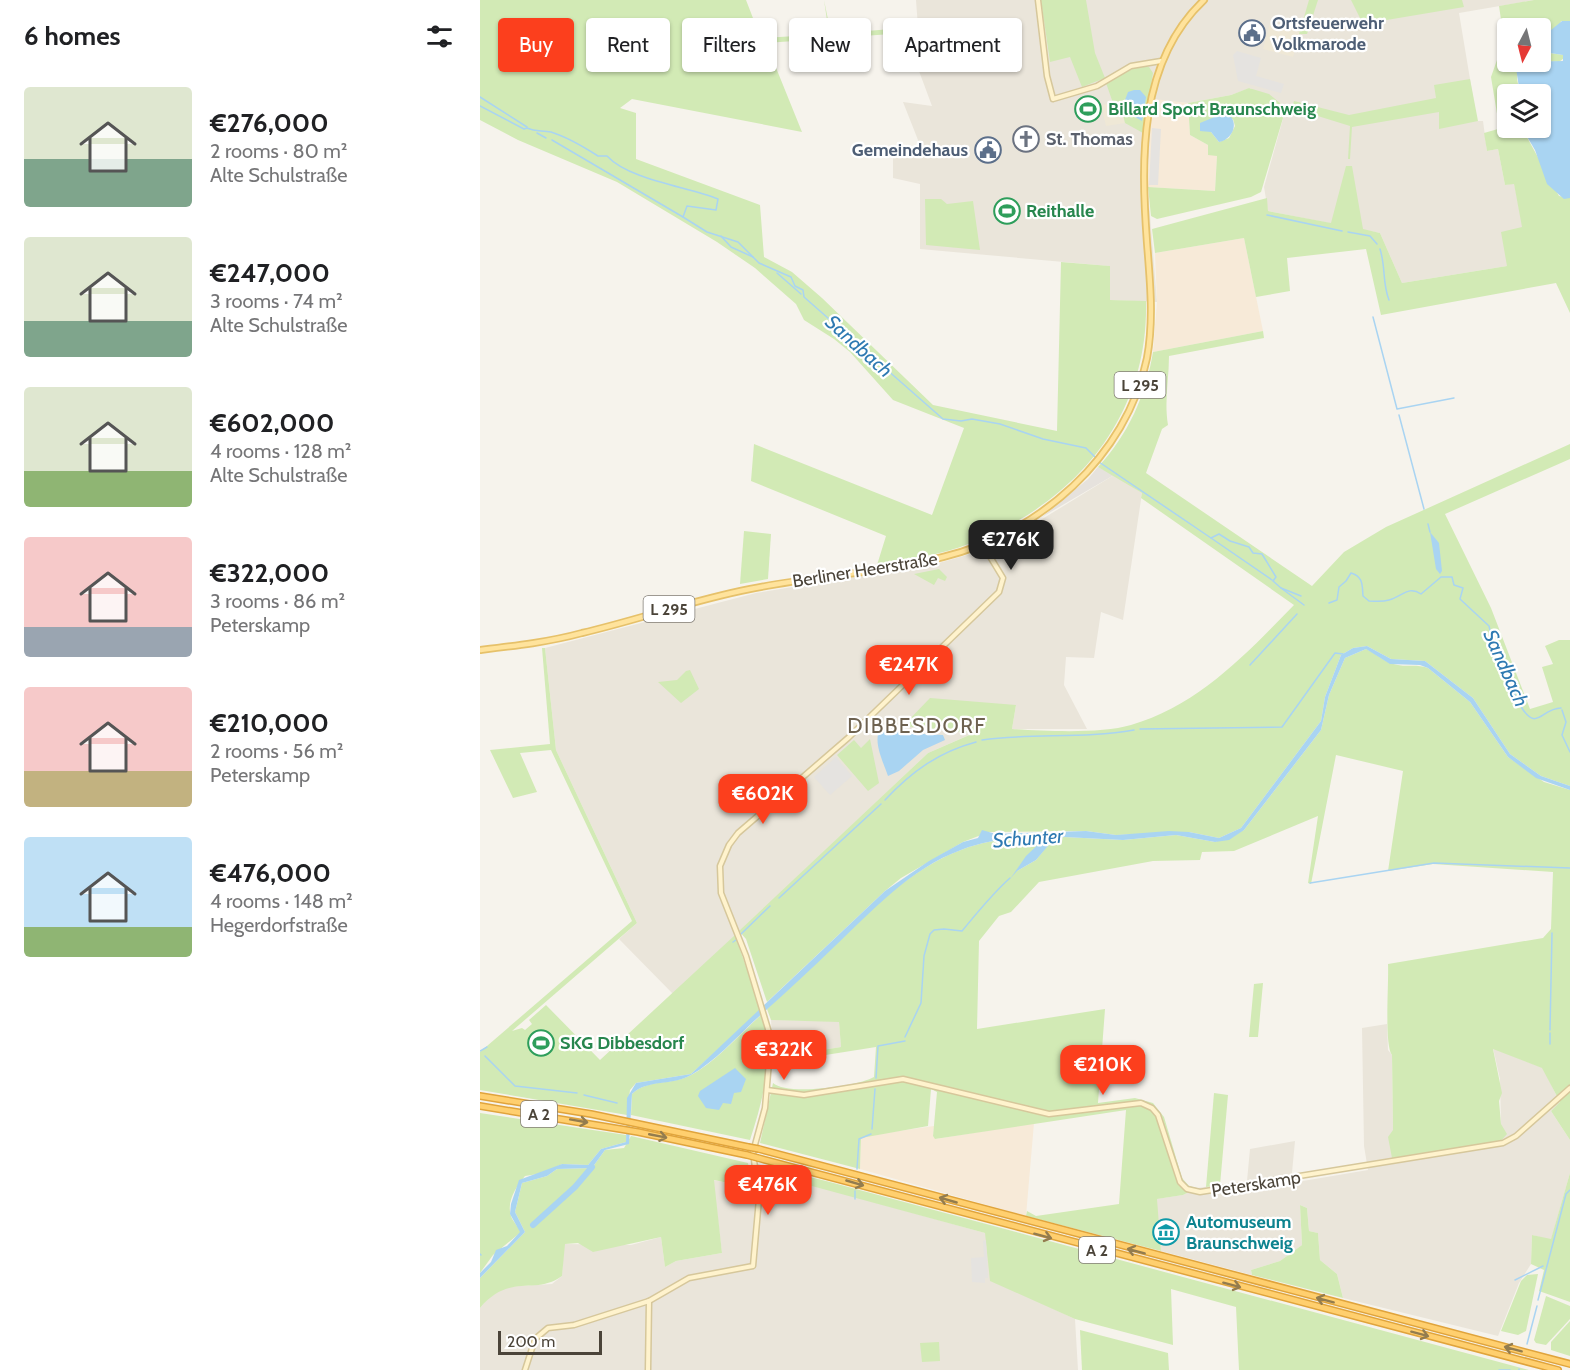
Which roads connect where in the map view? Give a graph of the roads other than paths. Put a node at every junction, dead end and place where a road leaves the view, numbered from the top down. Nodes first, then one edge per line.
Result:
1 (1038, 0) edge
2 (1204, 0) edge
3 (1161, 61) junction
4 (983, 545) junction
5 (480, 650) edge
6 (1570, 1088) edge
7 (767, 1090) junction
8 (480, 1096) edge
9 (480, 1106) edge
10 (649, 1301) junction
11 (1570, 1364) edge
12 (525, 1370) edge
13 (648, 1370) edge
14 (1558, 1370) edge

1 - 3 street
2 - 3 main road, Berliner Heerstraße / L 295
3 - 4 main road, Berliner Heerstraße / L 295
4 - 5 main road, Berliner Heerstraße / L 295
4 - 7 street
6 - 7 street, Peterskamp
7 - 10 street
11 -> 8 highway, A 2, bridge
9 -> 14 highway, A 2, bridge
10 - 12 street
10 - 13 street

